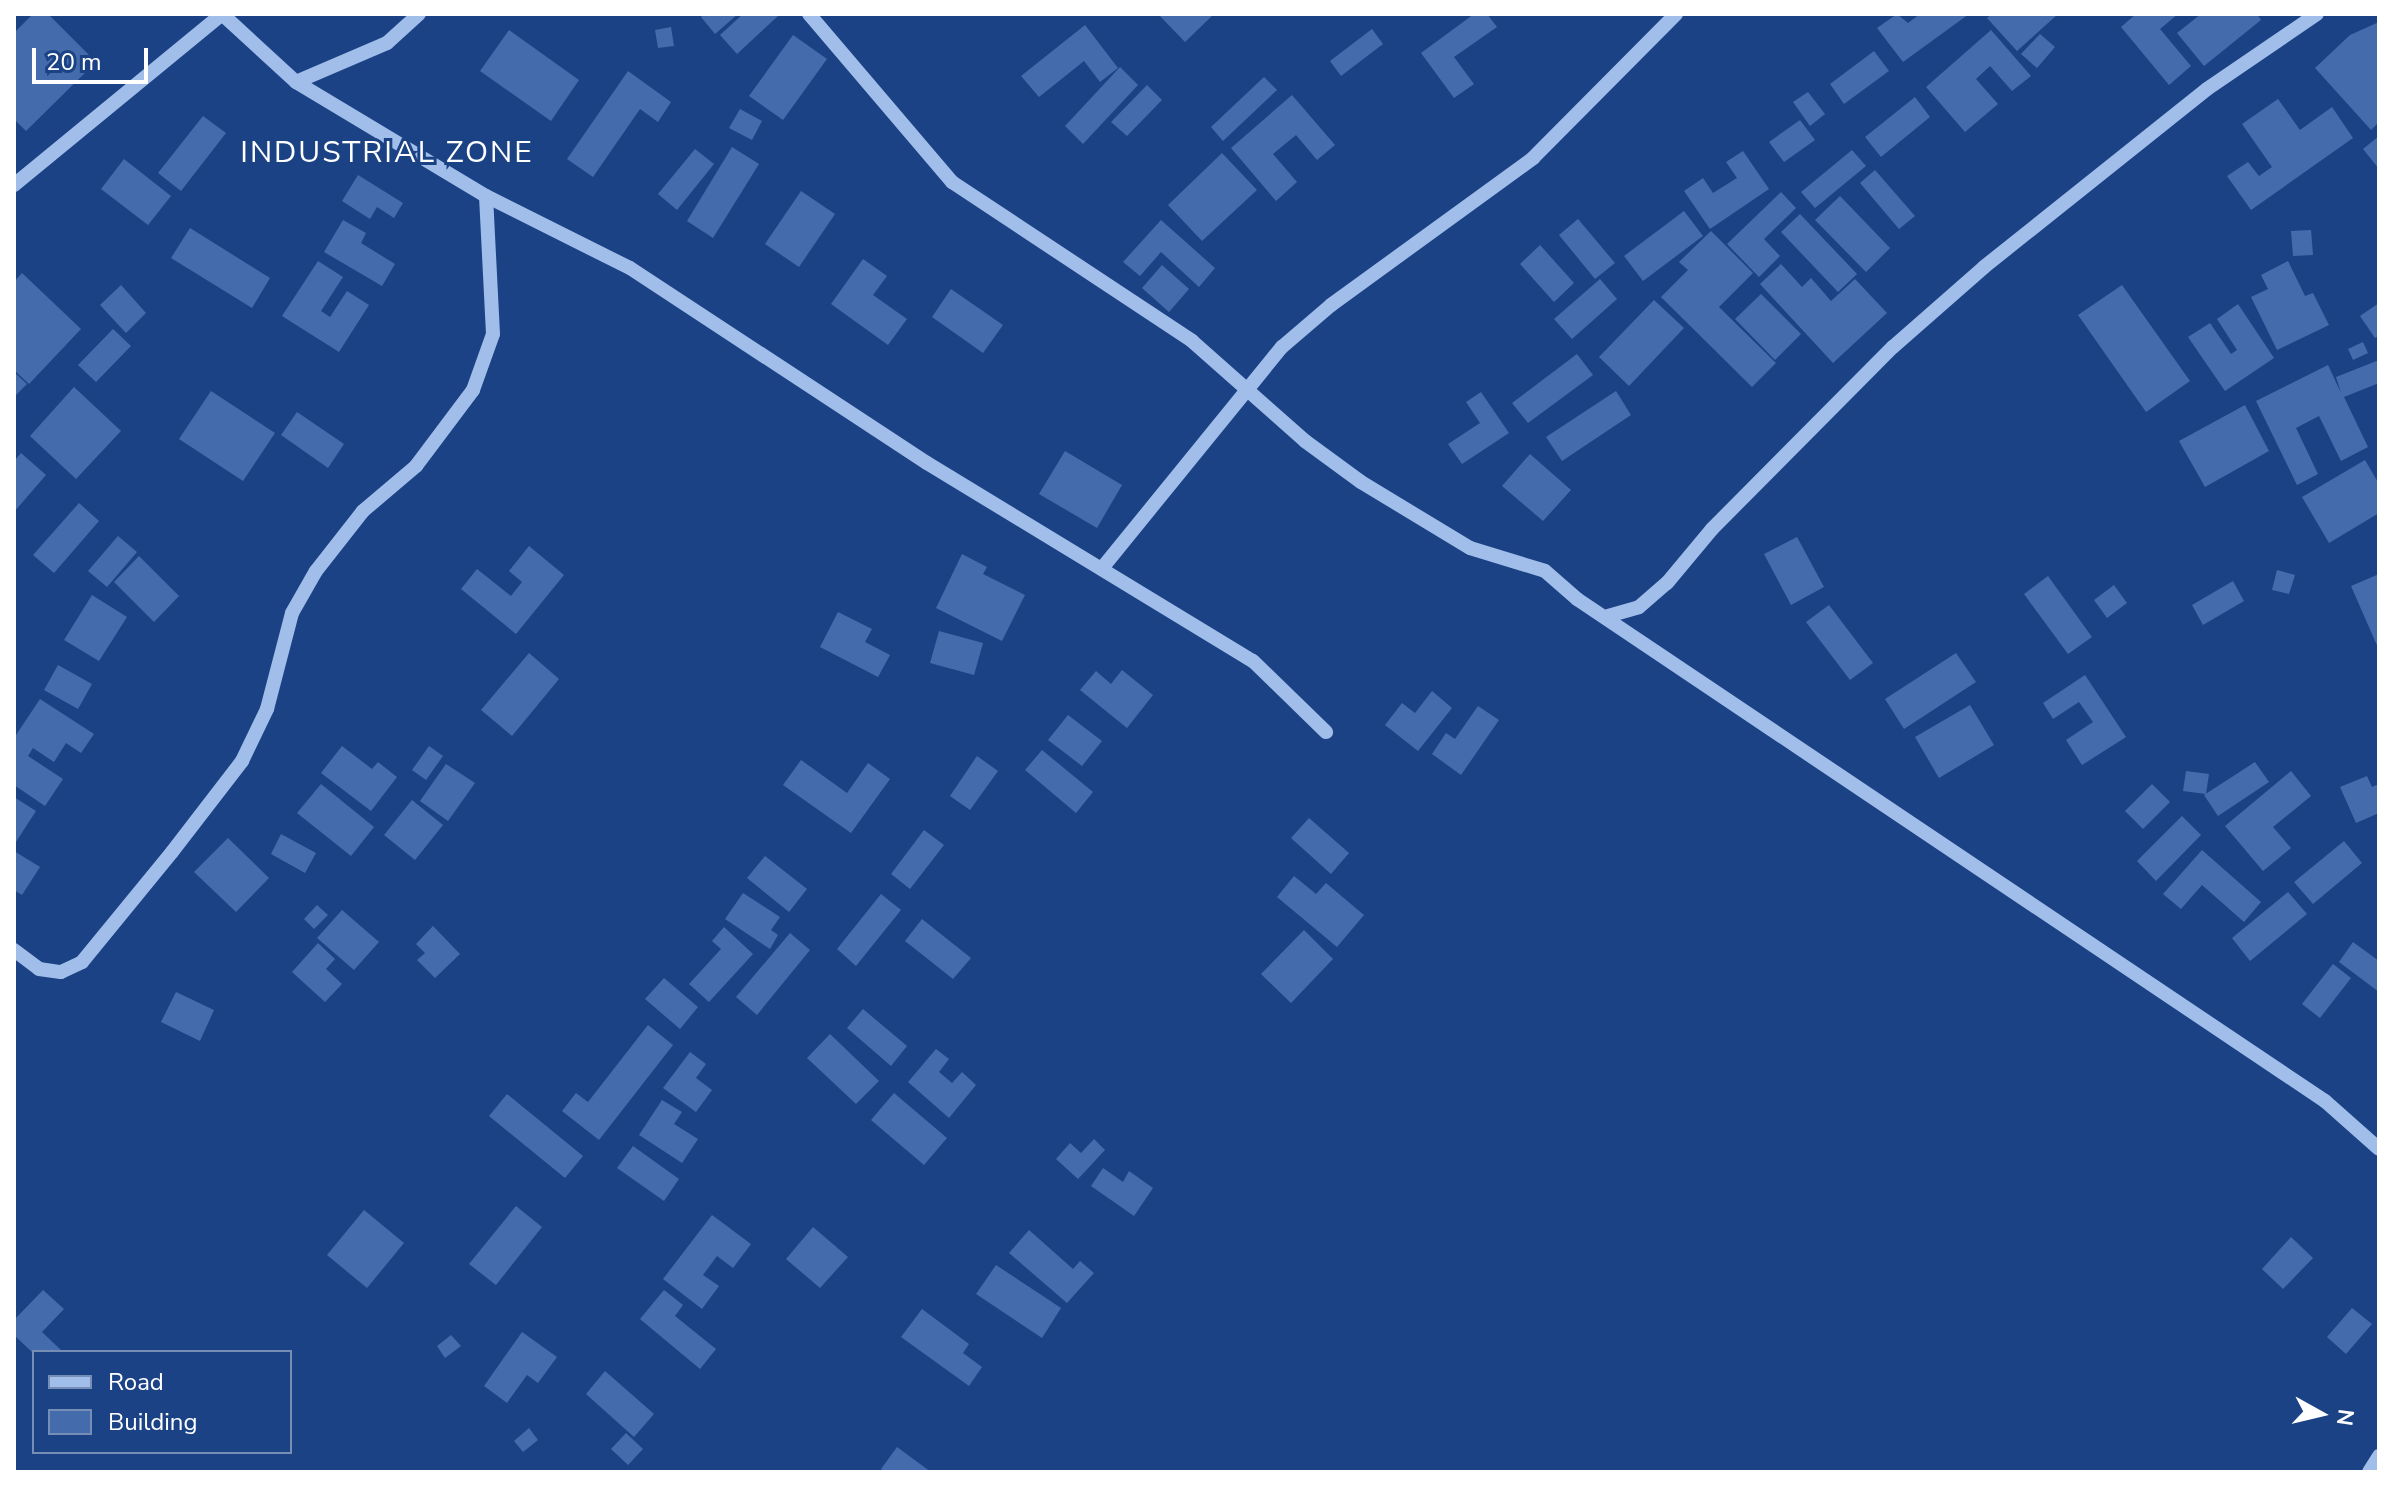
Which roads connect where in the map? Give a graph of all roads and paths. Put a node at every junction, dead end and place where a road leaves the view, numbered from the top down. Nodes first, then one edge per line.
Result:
1 (222, 14) edge
2 (419, 14) edge
3 (809, 14) edge
4 (2317, 14) edge
5 (1673, 15) edge
6 (296, 82) junction
7 (14, 185) edge
8 (486, 196) junction
9 (1246, 386) junction
10 (1103, 567) junction
11 (1608, 616) junction
12 (1326, 732) dead end
13 (14, 950) edge
14 (2379, 1149) edge
15 (2379, 1456) edge
16 (2369, 1472) edge

1 - 6 street
1 - 7 street
2 - 6 street
3 - 9 street
4 - 11 street
5 - 9 street
6 - 8 street
8 - 10 street
8 - 13 street
9 - 10 street
9 - 11 street
10 - 12 street
11 - 14 street
15 - 16 street

